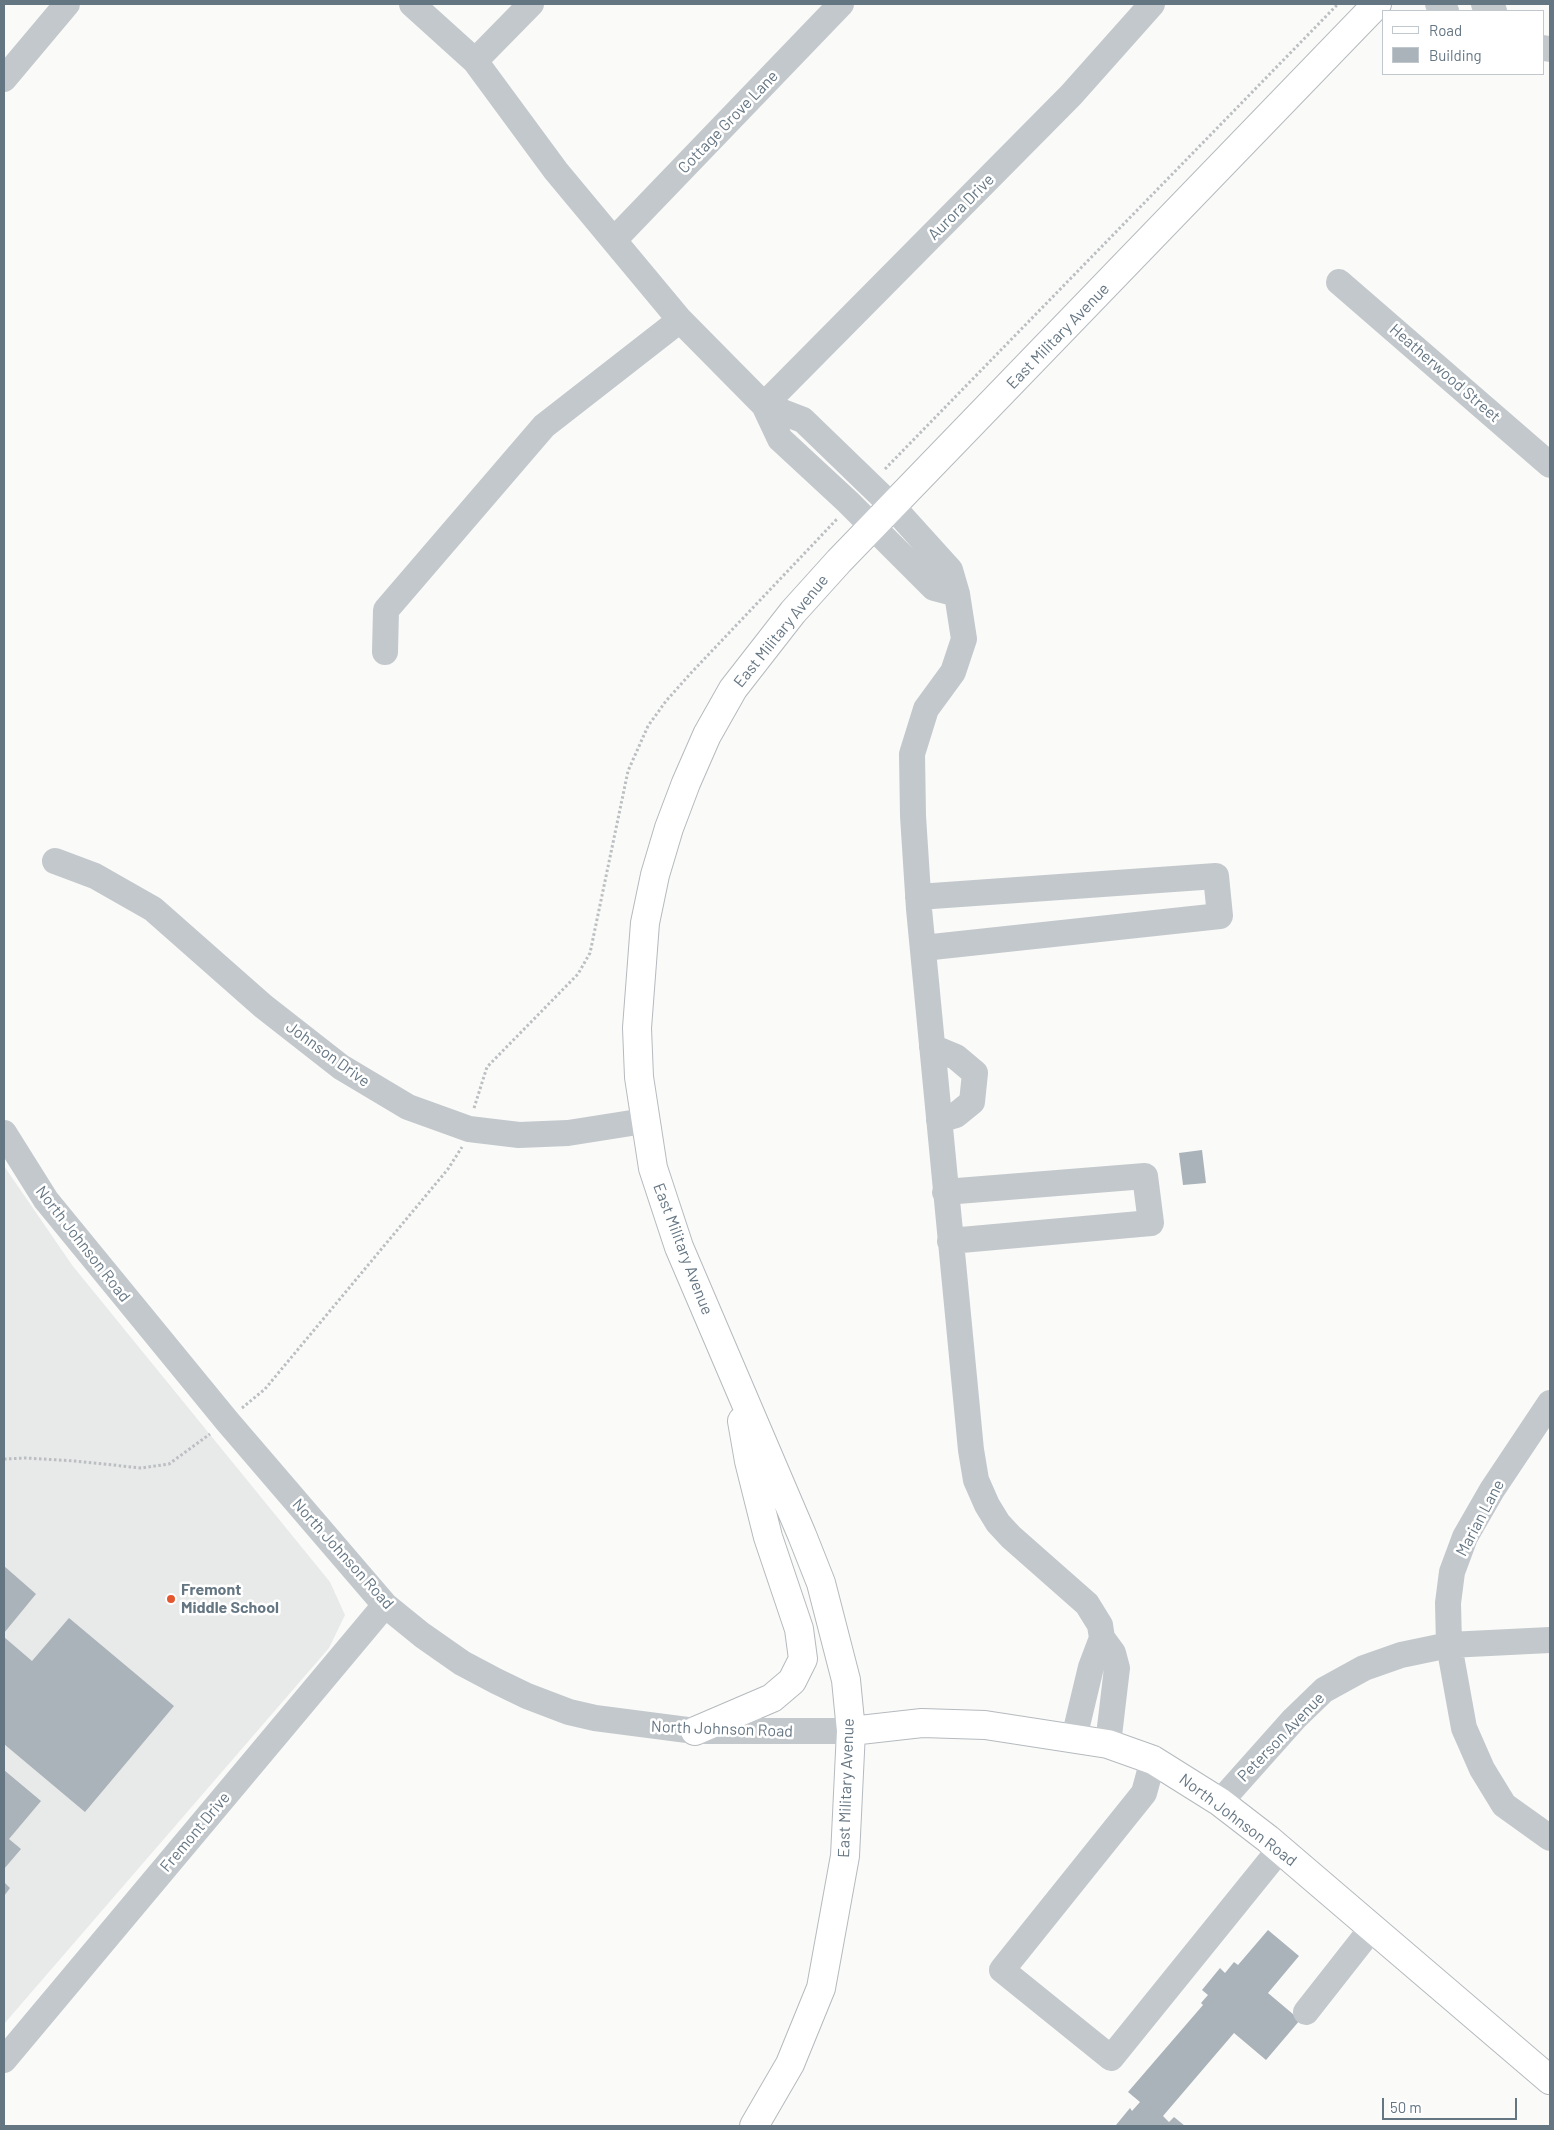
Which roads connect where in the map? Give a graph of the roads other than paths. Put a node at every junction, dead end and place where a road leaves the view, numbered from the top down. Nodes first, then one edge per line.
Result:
1 (67, 4) edge
2 (412, 4) edge
3 (531, 4) edge
4 (842, 4) edge
5 (1152, 4) edge
6 (1377, 4) edge
7 (475, 61) junction
8 (4, 79) edge
9 (614, 240) junction
10 (1339, 282) dead end
11 (680, 320) junction
12 (764, 404) junction
13 (1550, 465) edge
14 (893, 507) junction
15 (872, 528) junction
16 (957, 594) junction
17 (385, 652) dead end
18 (55, 861) dead end
19 (918, 897) junction
20 (923, 948) junction
21 (932, 1047) junction
22 (939, 1120) junction
23 (644, 1121) junction
24 (4, 1133) edge
25 (945, 1192) junction
26 (950, 1241) junction
27 (735, 1380) junction
28 (1550, 1403) edge
29 (385, 1604) junction
30 (1102, 1638) junction
31 (1550, 1640) edge
32 (1449, 1645) junction
33 (695, 1731) junction
34 (851, 1731) junction
35 (1074, 1738) junction
36 (1108, 1744) junction
37 (1152, 1760) junction
38 (1220, 1802) junction
39 (1550, 1838) edge
40 (1280, 1849) junction
41 (1372, 1928) junction
42 (1306, 2012) dead end
43 (4, 2060) edge
44 (1550, 2080) edge
45 (754, 2126) edge

1 - 8 street
2 - 7 street
3 - 7 street
4 - 9 street, Cottage Grove Lane
5 - 12 street, Aurora Drive
6 - 14 main road, East Military Avenue
7 - 9 street
9 - 11 street
10 - 13 street, Heatherwood Street
11 - 12 street
11 - 17 street
12 - 14 street
12 - 15 street
14 - 15 main road, East Military Avenue
14 - 16 street
15 - 16 street
15 - 23 main road, East Military Avenue
16 - 19 street
18 - 23 street, Johnson Drive
19 - 20 street
19 - 20 street
20 - 21 street
21 - 22 street
21 - 22 street
22 - 25 street
23 - 27 main road, East Military Avenue
24 - 29 street, North Johnson Road
25 - 26 street
25 - 26 street
26 - 30 street
27 - 33 main road
27 - 34 main road, East Military Avenue
28 - 32 street, Marian Lane
29 - 33 street, North Johnson Road
29 - 43 street, Fremont Drive
30 - 35 street
30 - 36 street
31 - 32 street, Peterson Avenue
32 - 38 street, Peterson Avenue
32 - 39 street, Marian Lane
33 - 34 street, North Johnson Road
34 - 35 main road, North Johnson Road
34 - 45 main road, East Military Avenue
35 - 36 main road, North Johnson Road
36 - 37 main road, North Johnson Road
37 - 38 main road, North Johnson Road
37 - 40 street
38 - 40 main road, North Johnson Road
40 - 41 main road, North Johnson Road
41 - 42 street
41 - 44 main road, North Johnson Road

